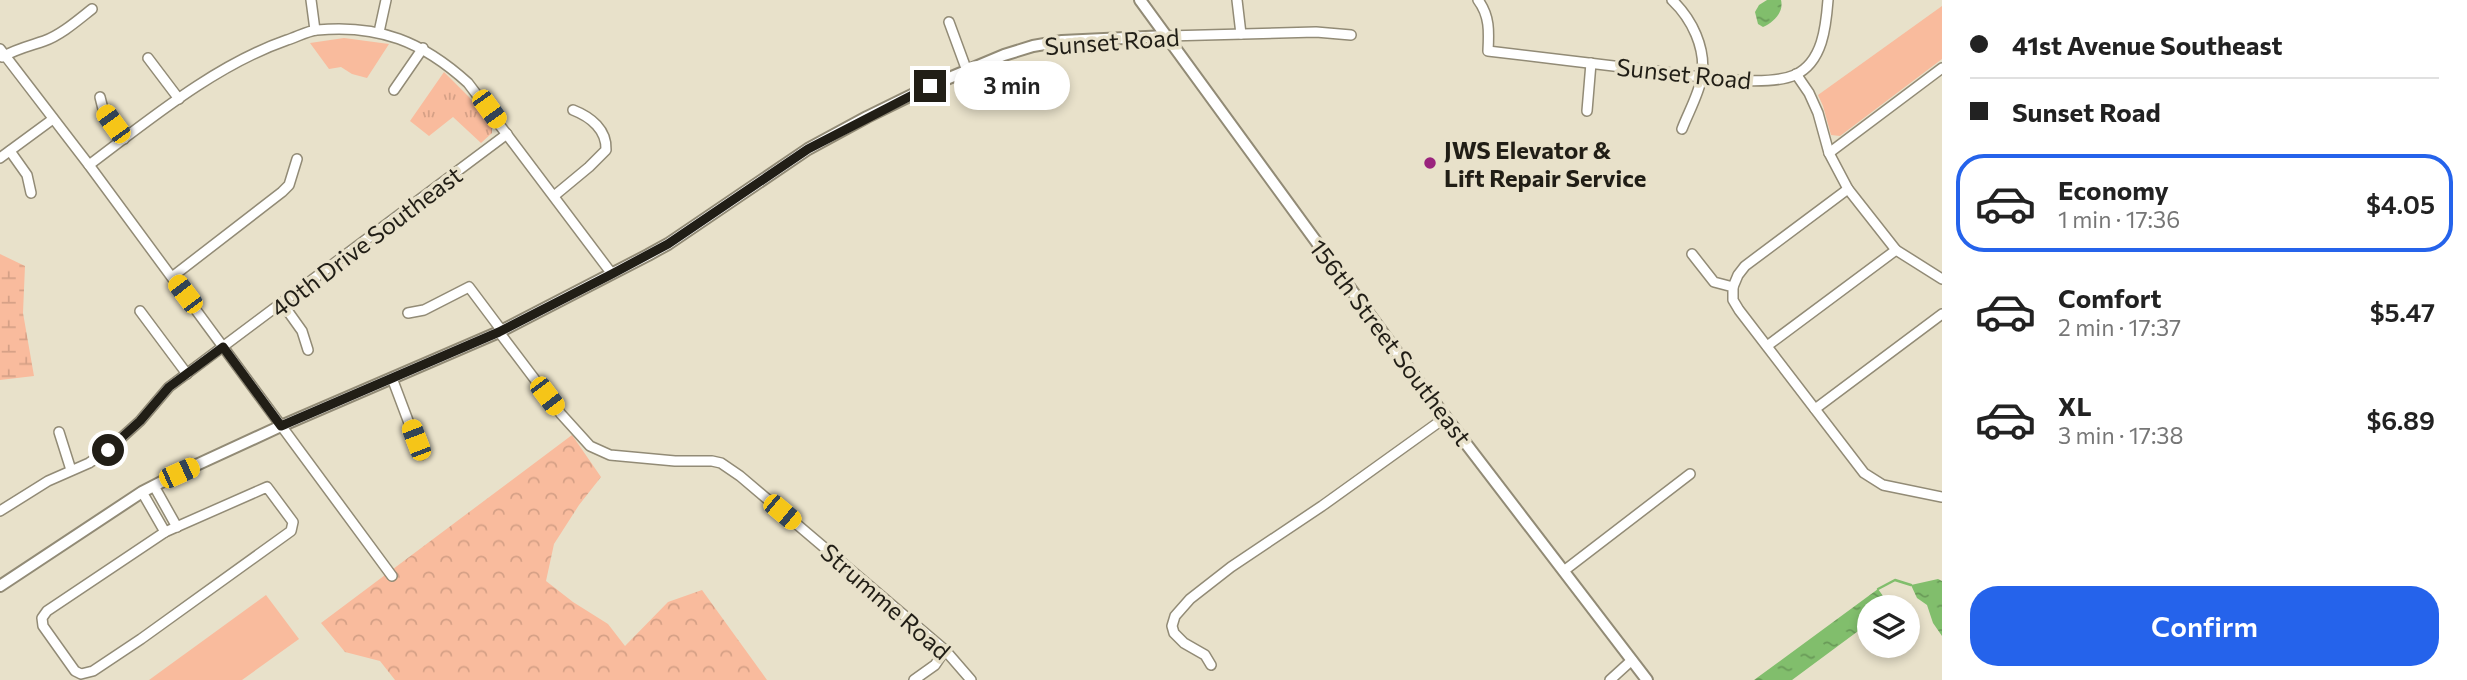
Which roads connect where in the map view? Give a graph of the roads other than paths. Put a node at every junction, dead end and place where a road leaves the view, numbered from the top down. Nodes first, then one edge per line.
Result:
1 (311, 0) edge
2 (386, 0) edge
3 (1140, 0) edge
4 (1237, 0) edge
5 (1478, 0) edge
6 (1672, 0) edge
7 (1828, 0) edge
8 (92, 9) dead end
9 (949, 22) dead end
10 (315, 30) junction
11 (379, 32) junction
12 (1241, 34) junction
13 (1351, 35) dead end
14 (1167, 36) junction
15 (423, 48) junction
16 (2, 54) edge
17 (148, 58) dead end
18 (1591, 63) junction
19 (1942, 68) edge
20 (967, 71) junction
21 (1796, 74) junction
22 (1702, 76) junction
23 (394, 90) dead end
24 (100, 97) dead end
25 (179, 99) junction
26 (573, 110) dead end
27 (1587, 111) dead end
28 (53, 119) junction
29 (1682, 130) dead end
30 (507, 134) junction
31 (124, 139) junction
32 (10, 151) junction
33 (1829, 153) junction
34 (0, 158) edge
35 (298, 159) dead end
36 (89, 165) junction
37 (1848, 189) junction
38 (31, 193) dead end
39 (554, 196) junction
40 (1896, 250) junction
41 (1692, 254) dead end
42 (612, 274) junction
43 (172, 277) junction
44 (1942, 279) edge
45 (1733, 287) junction
46 (282, 303) junction
47 (140, 311) dead end
48 (408, 313) dead end
49 (1942, 314) edge
50 (500, 332) junction
51 (1767, 346) junction
52 (223, 347) junction
53 (308, 350) dead end
54 (187, 374) junction
55 (392, 378) junction
56 (1815, 409) junction
57 (1446, 417) junction
58 (281, 426) junction
59 (59, 432) dead end
60 (421, 455) dead end
61 (71, 470) junction
62 (1690, 474) dead end
63 (155, 486) junction
64 (142, 492) junction
65 (1942, 497) edge
66 (0, 511) edge
67 (177, 527) junction
68 (165, 532) junction
69 (1565, 570) junction
70 (392, 576) dead end
71 (0, 586) edge
72 (945, 650) junction
73 (1632, 660) junction
74 (1211, 665) dead end
75 (914, 680) edge
76 (971, 680) edge
77 (1609, 680) edge
78 (1647, 680) edge

1 - 10 street
2 - 11 street
3 - 14 street, 156th Street Southeast
4 - 12 street
5 - 18 street, Sunset Road
6 - 22 street
7 - 21 street
8 - 16 street
9 - 20 street
10 - 11 street
10 - 25 street
11 - 15 street
12 - 13 street, Sunset Road
12 - 14 street, Sunset Road
14 - 20 street, Sunset Road
14 - 57 street, 156th Street Southeast
15 - 23 street
15 - 30 street
16 - 28 street
17 - 25 street
18 - 22 street, Sunset Road
18 - 27 street
19 - 33 street
20 - 42 street, Sunset Road
21 - 22 street, Sunset Road
21 - 33 street
22 - 29 street
24 - 31 street
25 - 31 street
26 - 39 street
28 - 32 street
28 - 36 street
30 - 39 street
30 - 46 street, 40th Drive Southeast
31 - 36 street
32 - 34 street
32 - 38 street
33 - 37 street
35 - 43 street
36 - 43 street
37 - 40 street
37 - 45 street
39 - 42 street
40 - 44 street
40 - 51 street
41 - 45 street
42 - 50 street, Sunset Road
43 - 52 street
45 - 51 street
46 - 52 street, 40th Drive Southeast
46 - 53 street
47 - 54 street
48 - 50 street, Strumme Road
49 - 56 street
50 - 55 street, Sunset Road
50 - 72 street, Strumme Road
51 - 56 street
52 - 54 street, 40th Drive Southeast
52 - 58 street
54 - 61 street, 40th Drive Southeast
55 - 58 street, Sunset Road
55 - 60 street
56 - 65 street
57 - 69 street, 156th Street Southeast
57 - 74 street
58 - 63 street, Sunset Road
58 - 70 street
59 - 61 street
61 - 66 street, 40th Drive Southeast
62 - 69 street
63 - 64 street, Sunset Road
63 - 67 street
64 - 68 street
64 - 71 street, Sunset Road
67 - 68 street
67 - 68 street
69 - 73 street, 156th Street Southeast
72 - 75 street
72 - 76 street, Strumme Road
73 - 77 street
73 - 78 street, 156th Street Southeast

